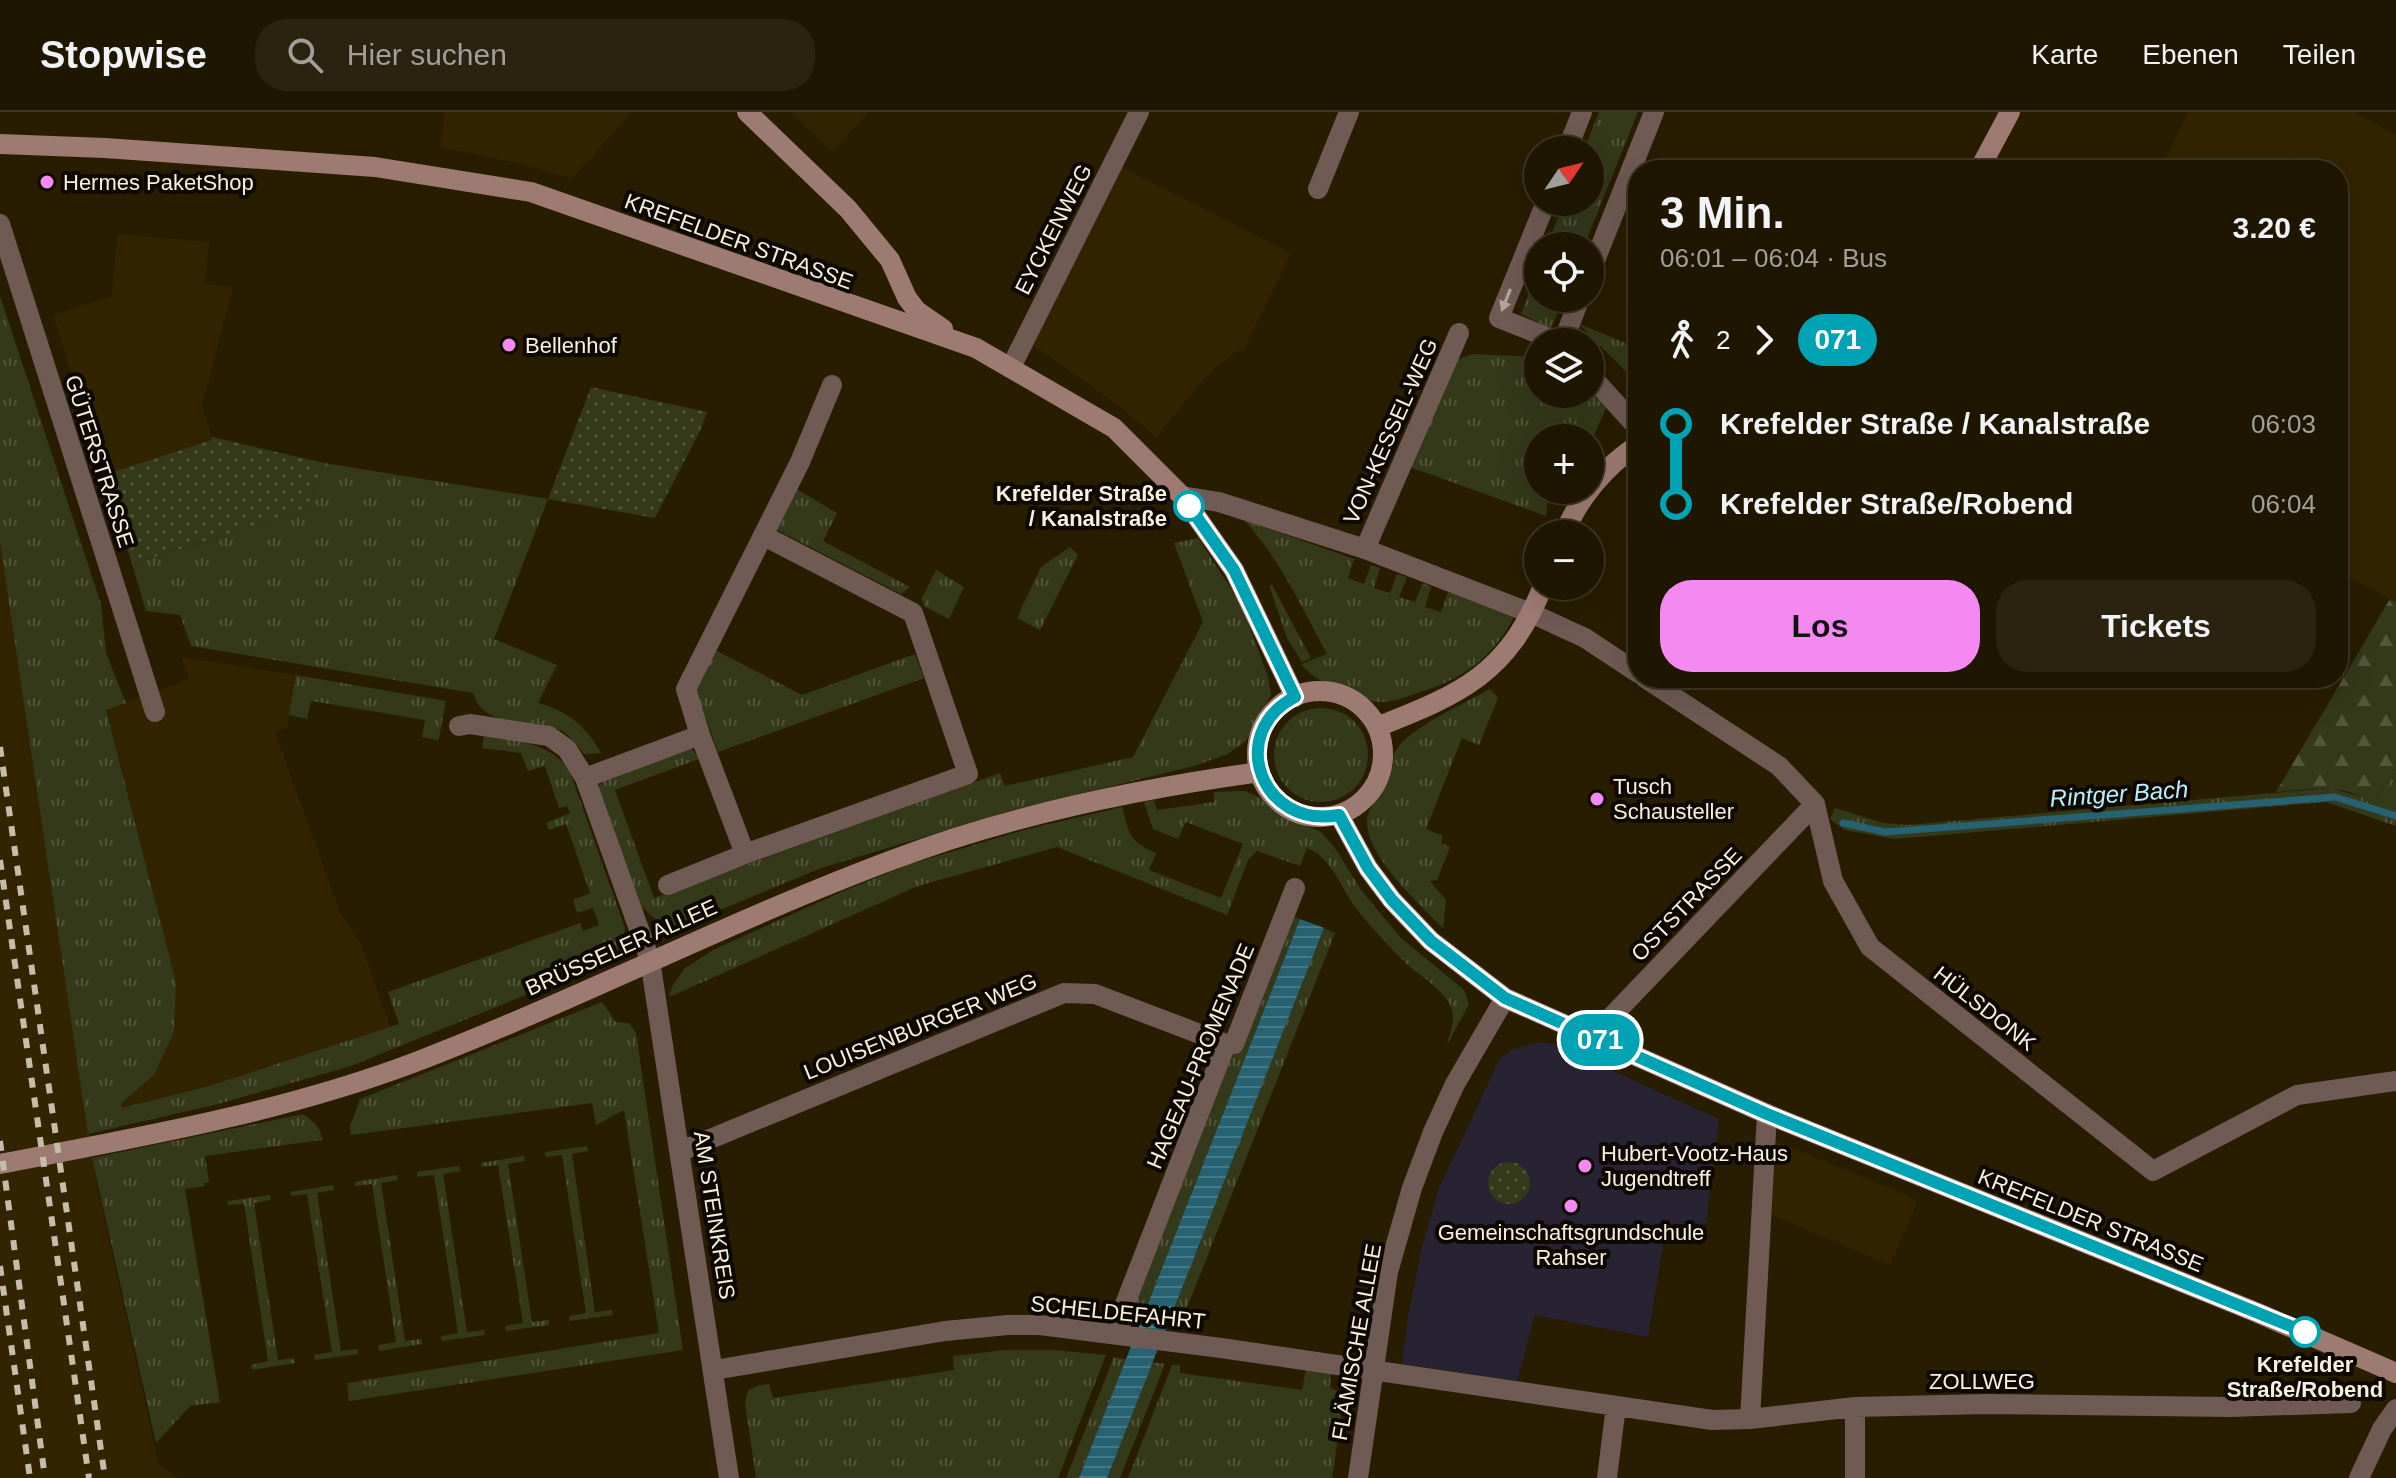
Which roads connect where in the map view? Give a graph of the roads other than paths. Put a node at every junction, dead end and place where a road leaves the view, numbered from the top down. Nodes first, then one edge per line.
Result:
1 (747, 112) edge
2 (1139, 112) edge
3 (1349, 112) edge
4 (1582, 112) edge
5 (1654, 112) edge
6 (2010, 112) edge
7 (1573, 136) edge
8 (0, 144) edge
9 (1635, 160) edge
10 (1984, 160) edge
11 (1628, 177) edge
12 (1318, 189) dead end
13 (1540, 216) edge
14 (0, 224) edge
15 (1604, 238) edge
16 (1525, 328) edge
17 (1459, 333) dead end
18 (976, 348) junction
19 (1011, 367) junction
20 (832, 385) dead end
21 (1604, 390) edge
22 (1628, 417) edge
23 (1628, 452) edge
24 (1182, 496) junction
25 (1570, 520) edge
26 (764, 536) junction
27 (1365, 549) junction
28 (1538, 600) edge
29 (1533, 614) junction
30 (1628, 666) edge
31 (1660, 688) edge
32 (1295, 697) junction
33 (155, 712) dead end
34 (459, 726) dead end
35 (1377, 727) junction
36 (700, 735) junction
37 (1260, 772) junction
38 (585, 778) junction
39 (1815, 804) junction
40 (1339, 815) junction
41 (745, 854) junction
42 (668, 885) dead end
43 (1295, 888) dead end
44 (650, 960) junction
45 (1505, 998) junction
46 (1592, 1037) junction
47 (1226, 1044) junction
48 (2396, 1081) edge
49 (1767, 1114) junction
50 (681, 1151) junction
51 (0, 1164) edge
52 (1126, 1335) junction
53 (714, 1370) junction
54 (1373, 1372) junction
55 (2396, 1373) edge
56 (2351, 1403) dead end
57 (1616, 1406) junction
58 (1855, 1407) junction
59 (2396, 1409) edge
60 (1750, 1419) junction
61 (729, 1478) edge
62 (1358, 1478) edge
63 (1607, 1478) edge
64 (1855, 1478) edge
65 (2359, 1478) edge

1 - 18 main road
2 - 19 street, EYCKENWEG
3 - 12 street
4 - 7 street
5 - 9 street
6 - 10 main road
8 - 18 main road, KREFELDER STRASSE
11 - 15 street
13 -> 16 street
14 - 33 street, GÜTERSTRASSE
17 - 27 street, VON-KESSEL-WEG
18 - 19 main road, KREFELDER STRASSE
19 - 24 main road, KREFELDER STRASSE
20 - 26 street
21 - 22 street
23 - 25 main road
24 - 27 street, VON-KESSEL-WEG
24 - 32 main road, KREFELDER STRASSE
26 - 36 street
26 - 41 street
27 - 29 street, VON-KESSEL-WEG
28 - 29 main road
29 - 30 street
29 - 35 main road
31 - 39 street
32 - 35 main road
32 - 37 main road
34 - 38 street, AM STEINKREIS
35 - 40 main road
36 - 38 street
36 - 41 street
37 - 40 main road
37 - 44 main road, BRÜSSELER ALLEE
38 - 44 street, AM STEINKREIS
39 - 46 street, OSTSTRASSE
39 - 48 street, HÜLSDONK
40 - 45 main road, KREFELDER STRASSE
41 - 42 street
43 - 47 street, HAGEAU-PROMENADE
44 - 50 street, AM STEINKREIS
44 - 51 main road, BRÜSSELER ALLEE
45 - 46 main road, KREFELDER STRASSE
45 - 54 street, FLÄMISCHE ALLEE
46 - 49 main road, KREFELDER STRASSE
47 - 50 street, LOUISENBURGER WEG
47 - 52 street, HAGEAU-PROMENADE
49 - 55 main road, KREFELDER STRASSE
49 - 60 street
50 - 53 street, AM STEINKREIS
52 - 53 street, SCHELDEFAHRT
52 - 54 street, SCHELDEFAHRT
53 - 61 street, AM STEINKREIS
54 - 57 street, ZOLLWEG
54 - 62 street, FLÄMISCHE ALLEE
56 - 58 street, ZOLLWEG
57 - 60 street, ZOLLWEG
57 - 63 street
58 - 60 street, ZOLLWEG
58 - 64 street
59 - 65 street

